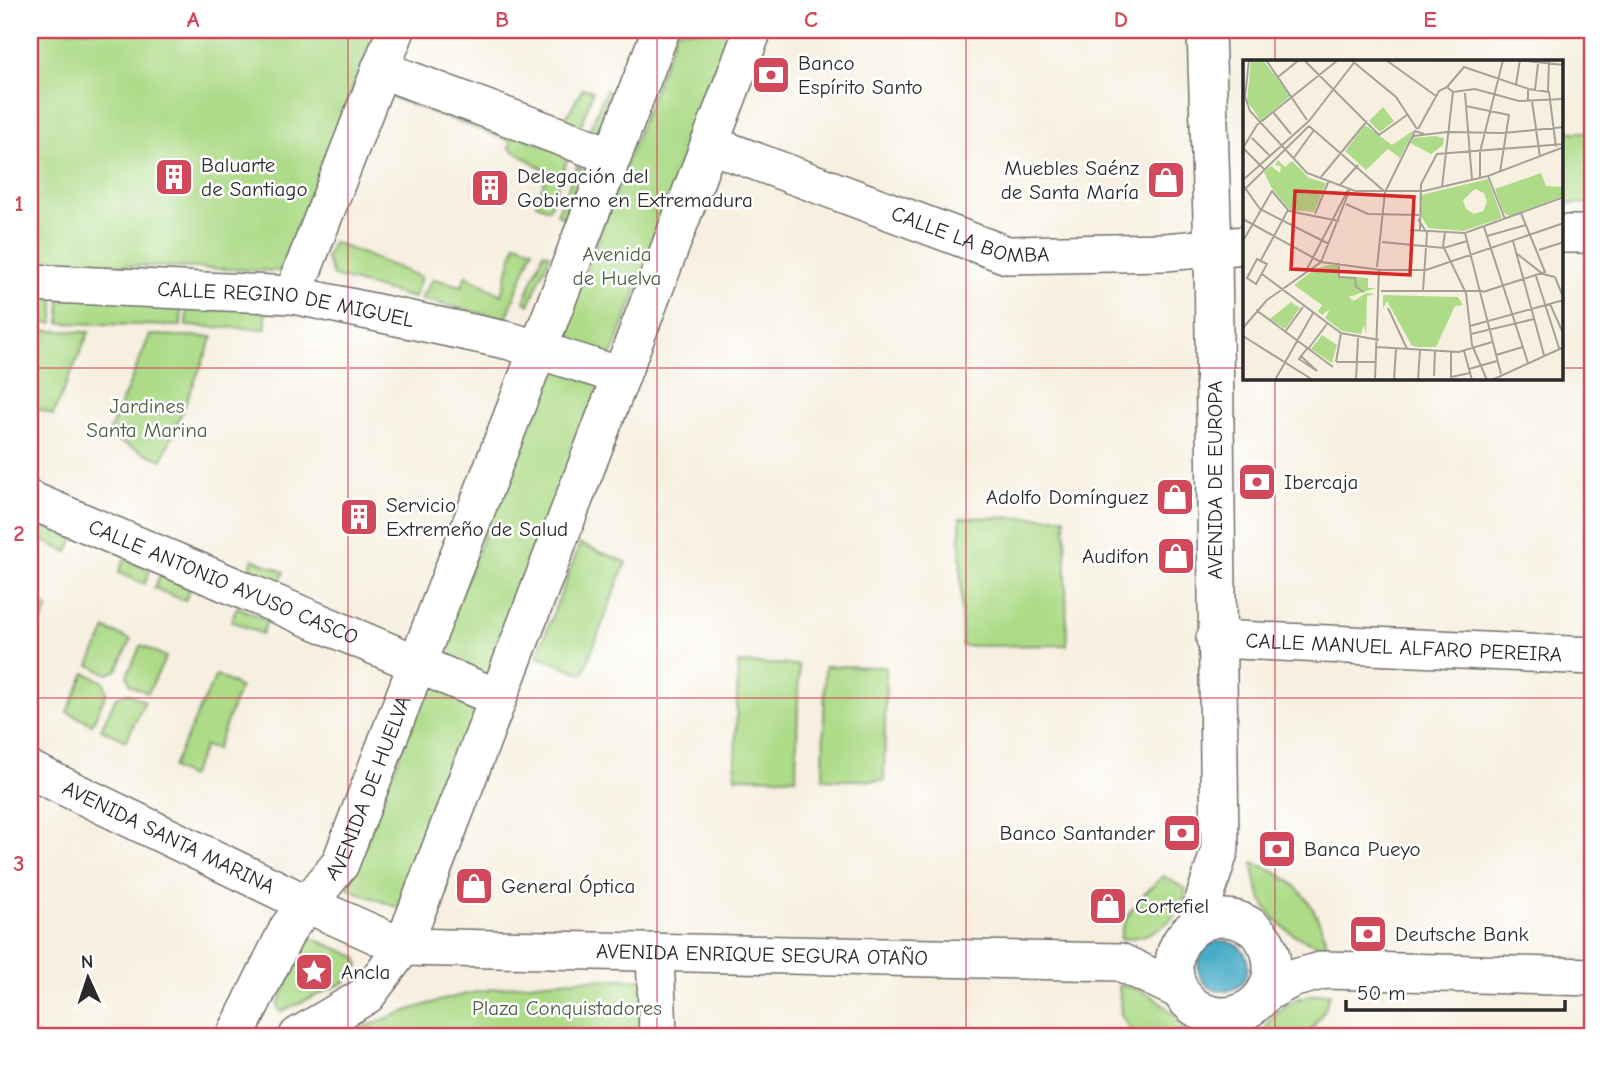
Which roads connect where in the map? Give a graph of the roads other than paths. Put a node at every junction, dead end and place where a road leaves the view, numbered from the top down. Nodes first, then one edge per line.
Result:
1 (396, 30) edge
2 (660, 30) edge
3 (752, 30) edge
4 (1206, 30) edge
5 (380, 69) junction
6 (709, 144) junction
7 (612, 156) junction
8 (1564, 234) edge
9 (1593, 234) edge
10 (1229, 247) edge
11 (30, 283) edge
12 (293, 295) junction
13 (538, 350) junction
14 (621, 376) junction
15 (30, 500) edge
16 (1215, 639) junction
17 (1593, 656) edge
18 (417, 664) junction
19 (498, 698) junction
20 (30, 770) edge
21 (1220, 849) junction
22 (307, 904) junction
23 (1244, 923) junction
24 (1196, 926) junction
25 (403, 947) junction
26 (655, 952) junction
27 (1593, 977) edge
28 (1193, 1011) edge
29 (1252, 1013) edge
30 (235, 1036) edge
31 (298, 1036) edge
32 (658, 1036) edge

1 - 5 street
2 - 7 street, AVENIDA DE HUELVA
3 - 6 street
4 - 10 street, AVENIDA DE EUROPA
5 - 7 street
5 - 12 street
6 - 10 street, CALLE LA BOMBA
6 - 14 street
7 - 13 street, AVENIDA DE HUELVA
8 - 9 street
10 - 16 street, AVENIDA DE EUROPA
11 - 12 street, CALLE REGINO DE MIGUEL
12 - 13 street, CALLE REGINO DE MIGUEL
13 - 14 street
13 - 18 street, AVENIDA DE HUELVA
14 - 19 street
15 - 18 street, CALLE ANTONIO AYUSO CASCO
16 - 17 street, CALLE MANUEL ALFARO PEREIRA
16 - 21 street, AVENIDA DE EUROPA
18 - 19 street
18 - 22 street, AVENIDA DE HUELVA
19 - 25 street
20 - 22 street, AVENIDA SANTA MARINA
21 - 23 street
21 - 24 street, AVENIDA DE EUROPA
22 - 25 street
22 - 30 street
23 - 24 street
23 - 29 street
24 - 28 street
25 - 26 street, AVENIDA ENRIQUE SEGURA OTAÑO
25 - 31 street
26 - 28 street, AVENIDA ENRIQUE SEGURA OTAÑO
26 - 32 street
27 - 29 street
28 - 29 street

